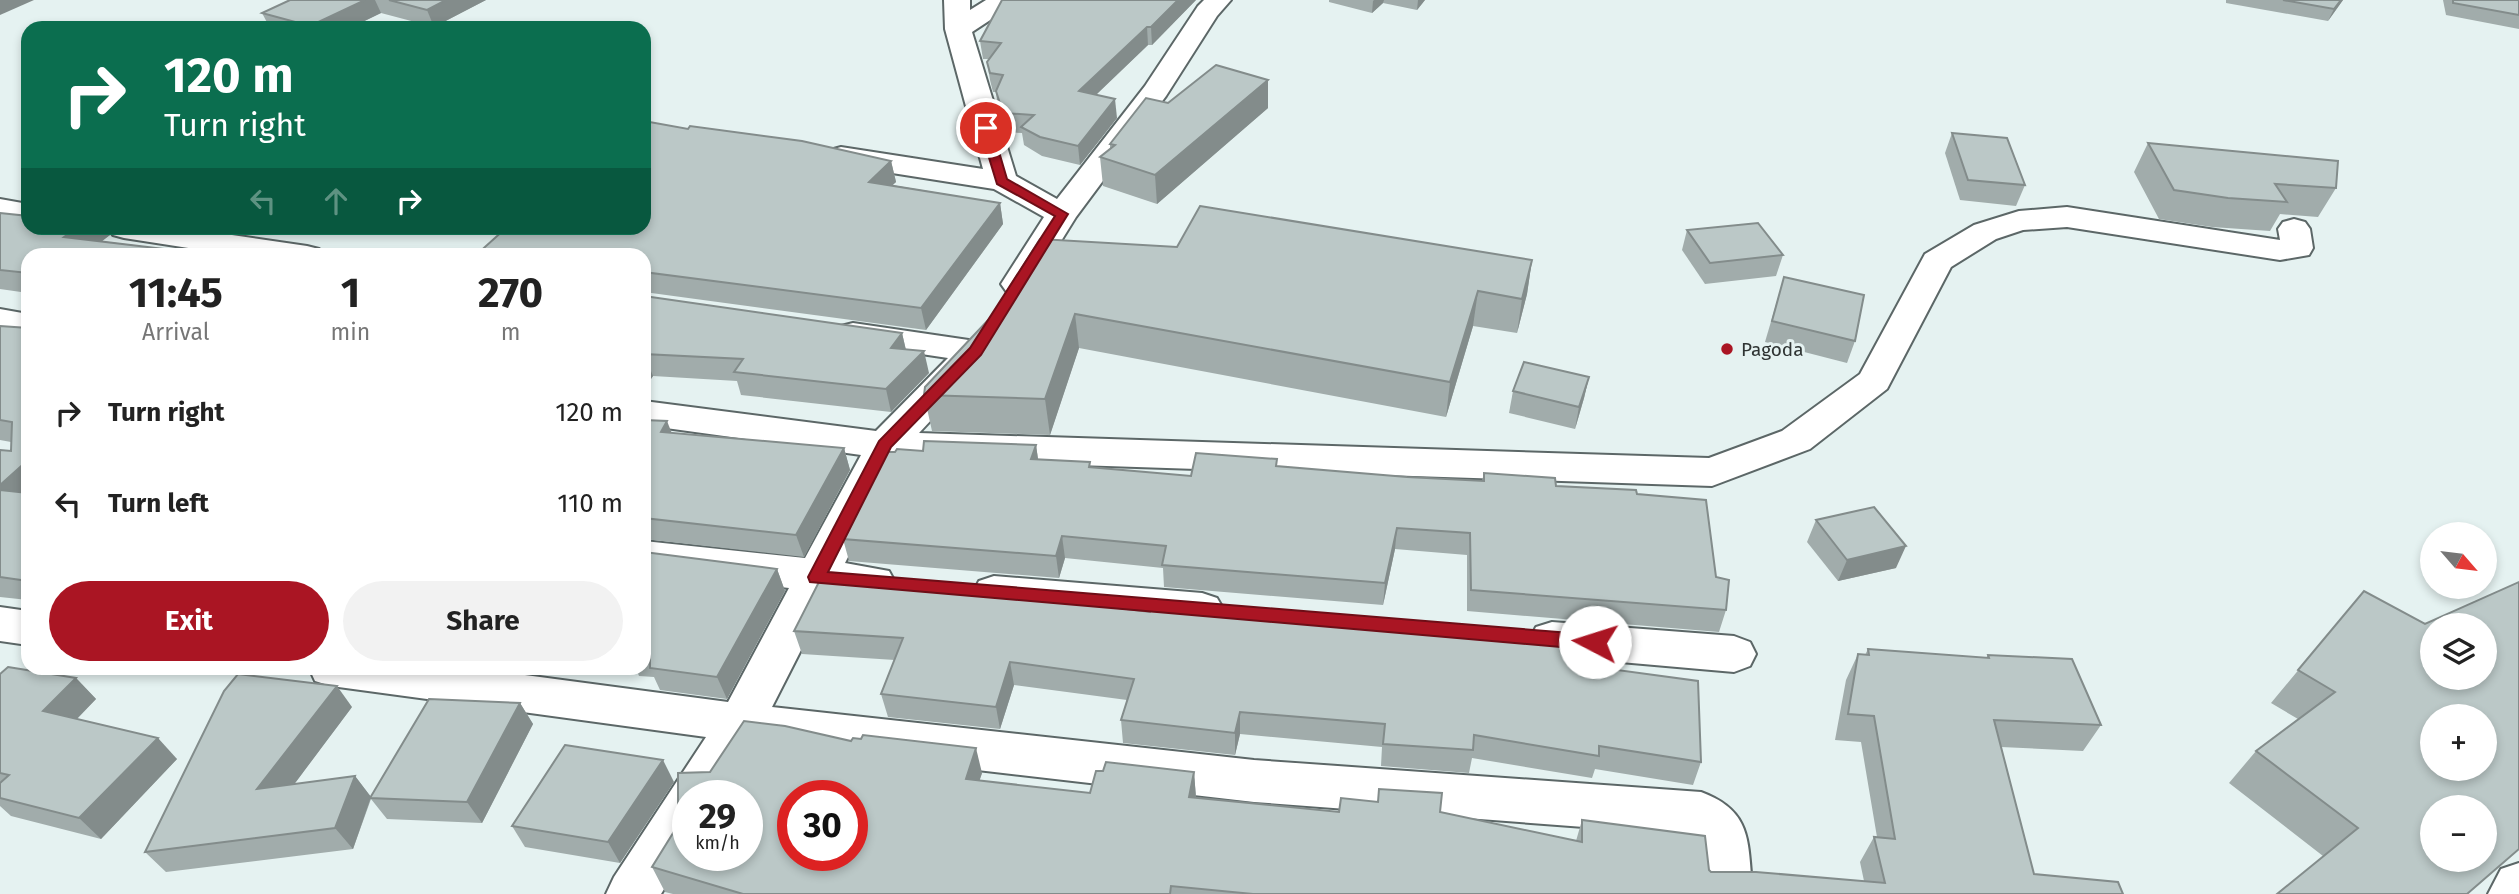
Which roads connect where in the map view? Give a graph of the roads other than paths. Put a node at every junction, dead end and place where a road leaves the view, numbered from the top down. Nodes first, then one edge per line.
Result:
1 (957, 0) edge
2 (1004, 0) edge
3 (1218, 0) edge
4 (958, 29) junction
5 (820, 152) edge
6 (1002, 181) junction
7 (0, 208) edge
8 (21, 212) edge
9 (1062, 214) junction
10 (2294, 229) dead end
11 (170, 235) edge
12 (255, 248) edge
13 (0, 320) edge
14 (21, 324) edge
15 (824, 330) edge
16 (975, 351) junction
17 (651, 414) edge
18 (885, 444) junction
19 (651, 557) edge
20 (817, 577) junction
21 (914, 585) edge
22 (956, 589) edge
23 (1234, 612) edge
24 (0, 624) edge
25 (21, 627) edge
26 (1512, 635) edge
27 (1734, 654) dead end
28 (383, 675) edge
29 (741, 723) junction
30 (704, 780) edge
31 (672, 831) edge
32 (2519, 886) edge
33 (632, 894) edge
34 (1727, 894) edge
35 (2514, 894) edge

1 - 4 street
2 - 4 street
3 - 9 street
4 - 6 street
5 - 6 street
6 - 9 street
7 - 8 street
9 - 16 street
10 - 18 street
11 - 12 street
13 - 14 street
15 - 16 street
16 - 18 street
17 - 18 street
18 - 20 street
19 - 20 street
20 - 21 street
20 - 29 street
22 - 23 street
24 - 25 street
26 - 27 street
28 - 29 street
29 - 30 street
29 - 34 street
31 - 33 street
32 - 35 street

